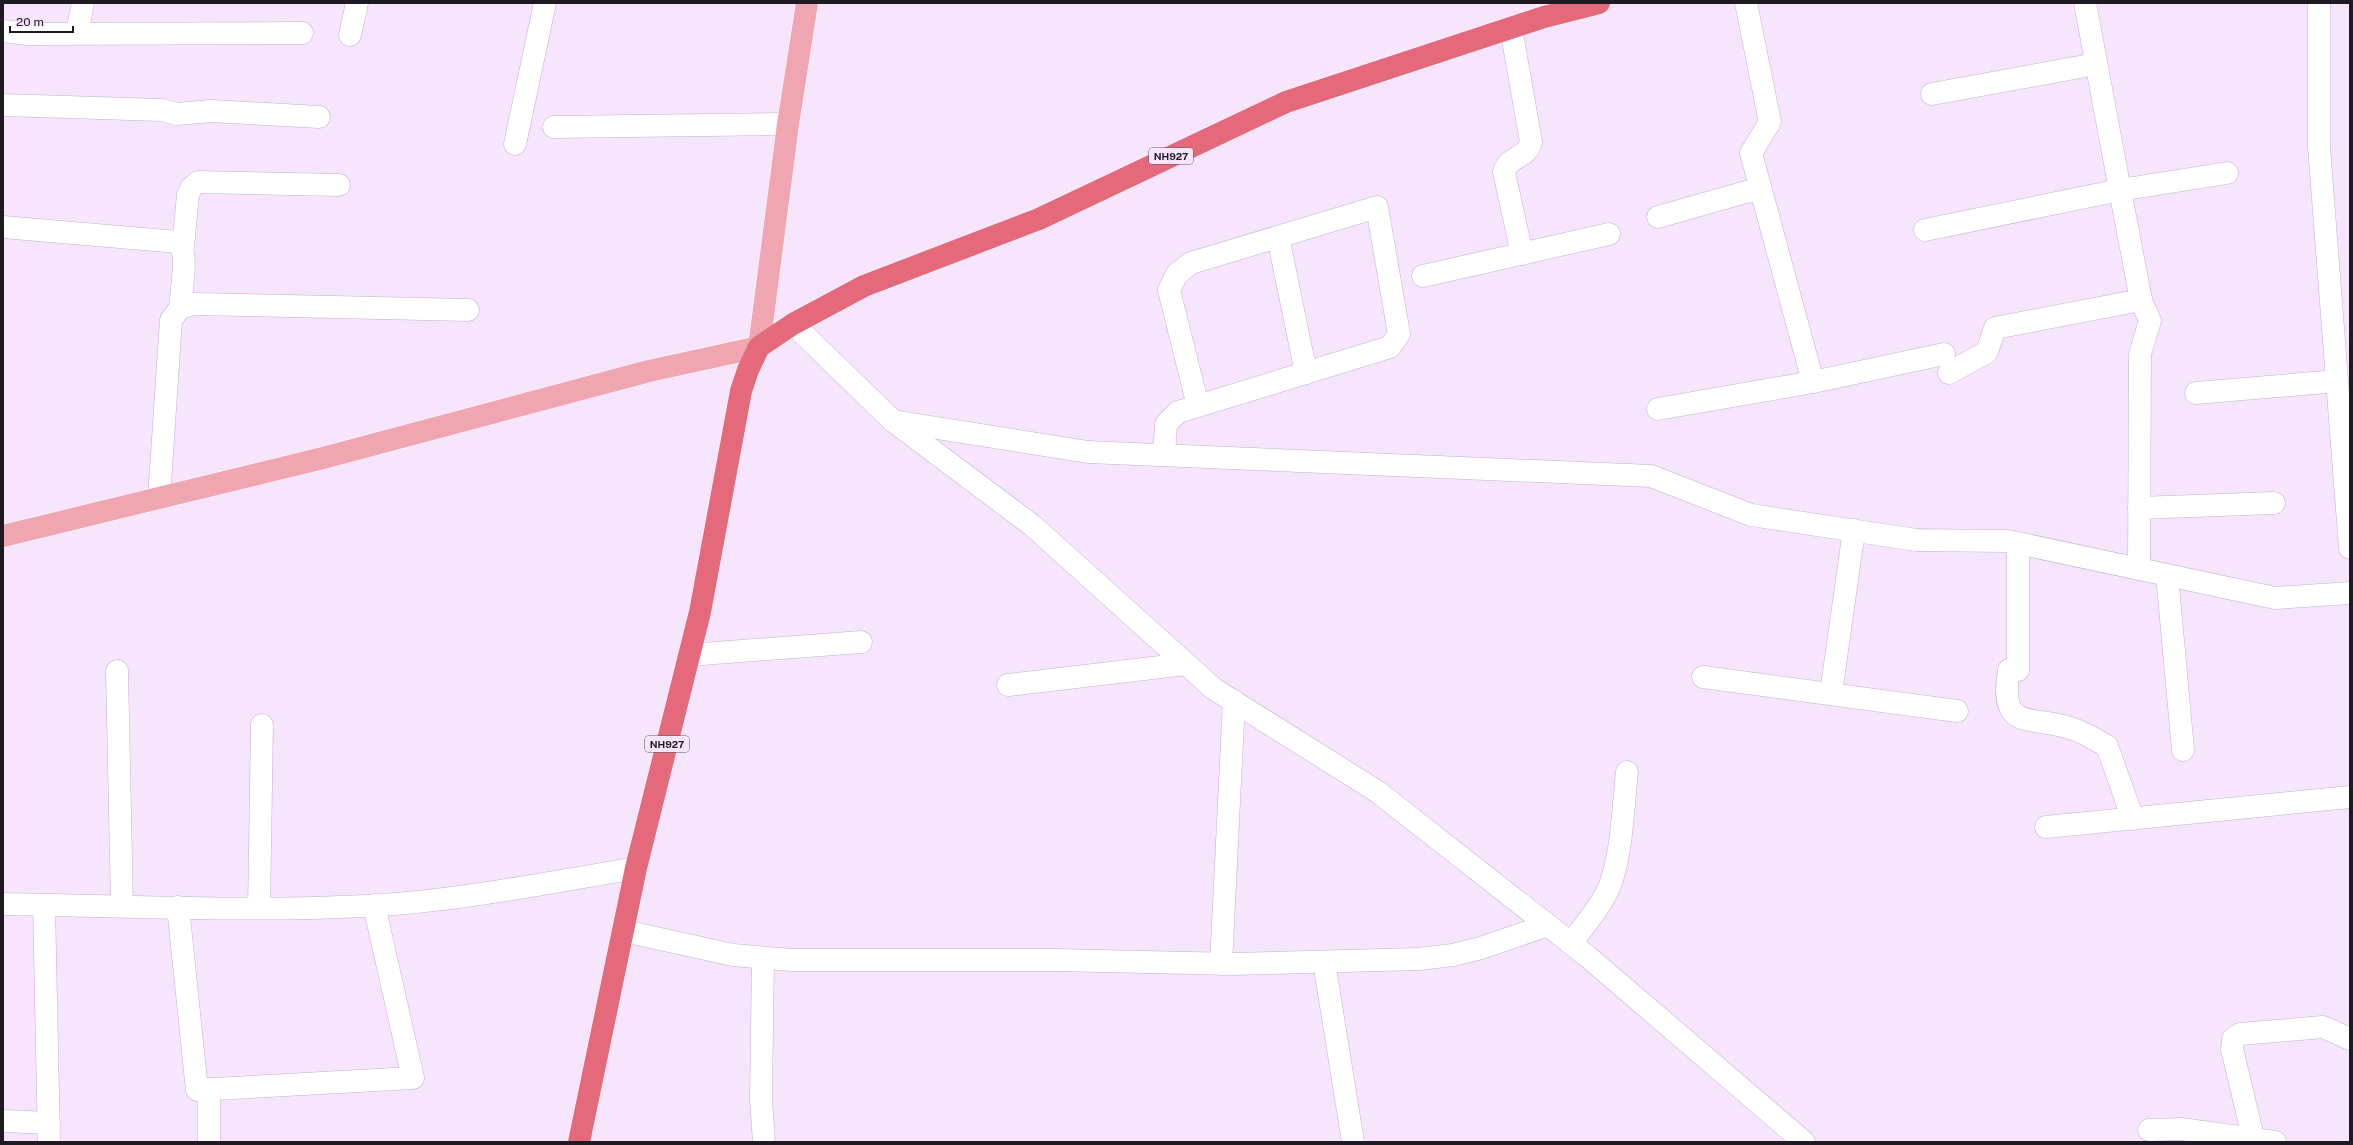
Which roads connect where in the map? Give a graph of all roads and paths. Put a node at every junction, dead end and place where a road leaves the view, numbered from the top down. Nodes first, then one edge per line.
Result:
1 (83, 3) edge
2 (357, 3) edge
3 (545, 3) edge
4 (807, 3) edge
5 (1599, 3) edge
6 (1746, 3) edge
7 (2085, 3) edge
8 (2319, 3) edge
9 (1511, 28) junction
10 (3, 31) edge
11 (77, 33) junction
12 (302, 33) dead end
13 (350, 35) dead end
14 (2096, 64) junction
15 (1932, 94) dead end
16 (3, 104) edge
17 (319, 117) dead end
18 (788, 124) junction
19 (554, 127) dead end
20 (515, 144) dead end
21 (2227, 172) dead end
22 (338, 185) dead end
23 (1760, 188) junction
24 (2120, 190) junction
25 (1658, 217) dead end
26 (3, 227) edge
27 (1925, 230) dead end
28 (1609, 234) dead end
29 (1278, 237) junction
30 (183, 246) junction
31 (1522, 254) junction
32 (1423, 276) dead end
33 (2141, 300) junction
34 (180, 308) junction
35 (468, 310) dead end
36 (793, 324) junction
37 (759, 347) junction
38 (1306, 373) junction
39 (2337, 381) junction
40 (1813, 382) junction
41 (2196, 393) dead end
42 (1198, 406) junction
43 (1658, 409) dead end
44 (893, 421) junction
45 (1164, 455) junction
46 (159, 498) junction
47 (2274, 503) dead end
48 (2139, 508) junction
49 (1854, 530) junction
50 (3, 536) edge
51 (2018, 545) junction
52 (2350, 548) edge
53 (2139, 569) junction
54 (2167, 575) junction
55 (2350, 593) edge
56 (861, 642) dead end
57 (689, 655) junction
58 (1186, 664) junction
59 (117, 671) dead end
60 (1703, 677) dead end
61 (1008, 685) dead end
62 (1831, 693) junction
63 (1234, 701) junction
64 (1957, 711) dead end
65 (262, 726) dead end
66 (2183, 750) dead end
67 (1627, 772) dead end
68 (2350, 798) edge
69 (2133, 819) junction
70 (2046, 827) dead end
71 (636, 868) junction
72 (3, 904) edge
73 (44, 905) junction
74 (374, 905) junction
75 (122, 906) junction
76 (178, 907) junction
77 (259, 908) junction
78 (1548, 925) junction
79 (624, 931) junction
80 (1571, 943) junction
81 (762, 958) junction
82 (1324, 962) junction
83 (1221, 964) junction
84 (2350, 1039) edge
85 (210, 1089) junction
86 (3, 1121) edge
87 (2149, 1130) dead end
88 (49, 1132) edge
89 (2253, 1138) junction
90 (209, 1142) edge
91 (579, 1142) edge
92 (764, 1142) edge
93 (1353, 1142) edge
94 (1804, 1142) edge
95 (2275, 1142) edge

1 - 11 street
2 - 13 street
3 - 20 street
4 - 18 main road
5 - 9 highway, NH927
6 - 23 street
7 - 14 street
8 - 39 street
9 - 31 street
9 - 36 highway, NH927
10 - 11 street
11 - 12 street
14 - 15 street
14 - 24 street
16 - 17 street
18 - 19 street
18 - 37 main road
21 - 24 street
22 - 30 street
23 - 25 street
23 - 40 street
24 - 27 street
24 - 33 street
26 - 30 street
28 - 31 street
29 - 38 street
29 - 38 street
29 - 42 street
30 - 34 street
31 - 32 street
33 - 40 street
33 - 48 street
34 - 35 street
34 - 46 street
36 - 37 highway, NH927
36 - 44 street
37 - 46 main road
37 - 57 highway, NH927
38 - 42 street
39 - 41 street
39 - 52 street
40 - 43 street
42 - 45 street
44 - 45 street
44 - 58 street
45 - 49 street
46 - 50 main road
47 - 48 street
48 - 53 street
49 - 51 street
49 - 62 street
51 - 53 street
51 - 69 street
53 - 54 street
54 - 55 street
54 - 66 street
56 - 57 street
57 - 71 highway, NH927
58 - 61 street
58 - 63 street
59 - 75 street
60 - 62 street
62 - 64 street
63 - 78 street
63 - 83 street
65 - 77 street
67 - 80 street
68 - 69 street
69 - 70 street
71 - 74 street
71 - 79 highway, NH927
72 - 73 street
73 - 75 street
73 - 88 street
74 - 77 street
74 - 85 street
75 - 76 street
76 - 77 street
76 - 85 street
78 - 80 street
78 - 82 street
79 - 81 street
79 - 91 highway, NH927
80 - 94 street
81 - 83 street
81 - 92 street
82 - 83 street
82 - 93 street
84 - 89 street
85 - 90 street
86 - 88 street
87 - 89 street
89 - 95 street

